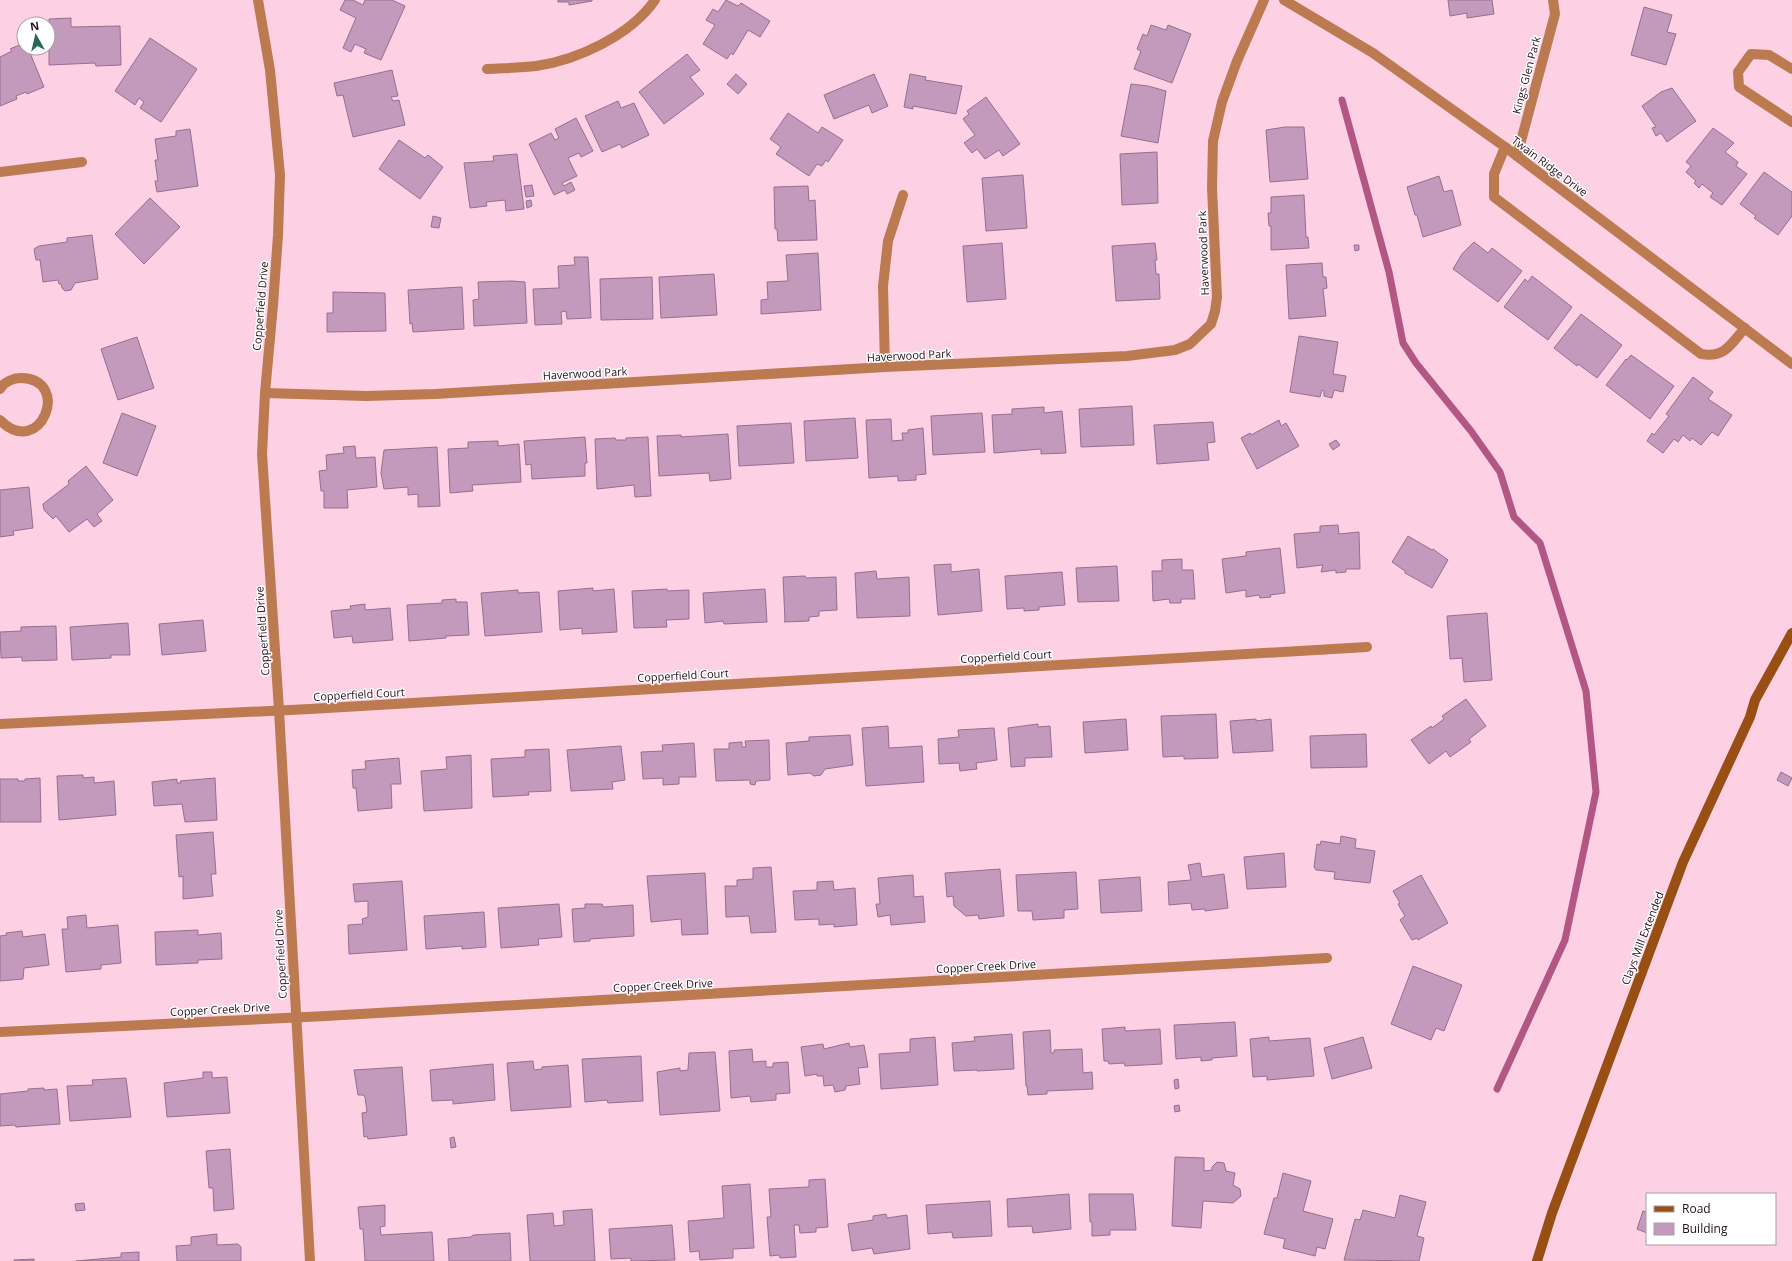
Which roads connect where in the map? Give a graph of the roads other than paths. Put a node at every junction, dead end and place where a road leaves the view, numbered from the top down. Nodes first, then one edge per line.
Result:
1 (258, 0) edge
2 (655, 0) edge
3 (1264, 0) edge
4 (1284, 0) edge
5 (1553, 0) edge
6 (487, 69) dead end
7 (1792, 69) edge
8 (1792, 122) edge
9 (1505, 147) junction
10 (1517, 156) junction
11 (82, 162) dead end
12 (0, 172) edge
13 (903, 195) dead end
14 (1744, 328) junction
15 (1792, 364) edge
16 (885, 367) junction
17 (0, 389) edge
18 (264, 393) junction
19 (0, 420) edge
20 (1792, 633) edge
21 (1367, 646) dead end
22 (279, 710) junction
23 (0, 724) edge
24 (1327, 958) dead end
25 (295, 1018) junction
26 (0, 1032) edge
27 (310, 1261) edge
28 (1537, 1261) edge

1 - 18 street, Copperfield Drive
2 - 6 street
3 - 16 street, Haverwood Park
4 - 9 street, Twain Ridge Drive
5 - 10 street, Kings Glen Park
7 - 8 street
9 - 10 street, Twain Ridge Drive
9 - 14 street
10 - 14 street, Twain Ridge Drive
11 - 12 street
13 - 16 street
14 - 15 street, Twain Ridge Drive
16 - 18 street, Haverwood Park
17 - 19 street
18 - 22 street, Copperfield Drive
20 - 28 main road, Clays Mill Extended
21 - 22 street, Copperfield Court
22 - 23 street, Copperfield Court
22 - 25 street, Copperfield Drive
24 - 25 street, Copper Creek Drive
25 - 26 street, Copper Creek Drive
25 - 27 street, Copperfield Drive

